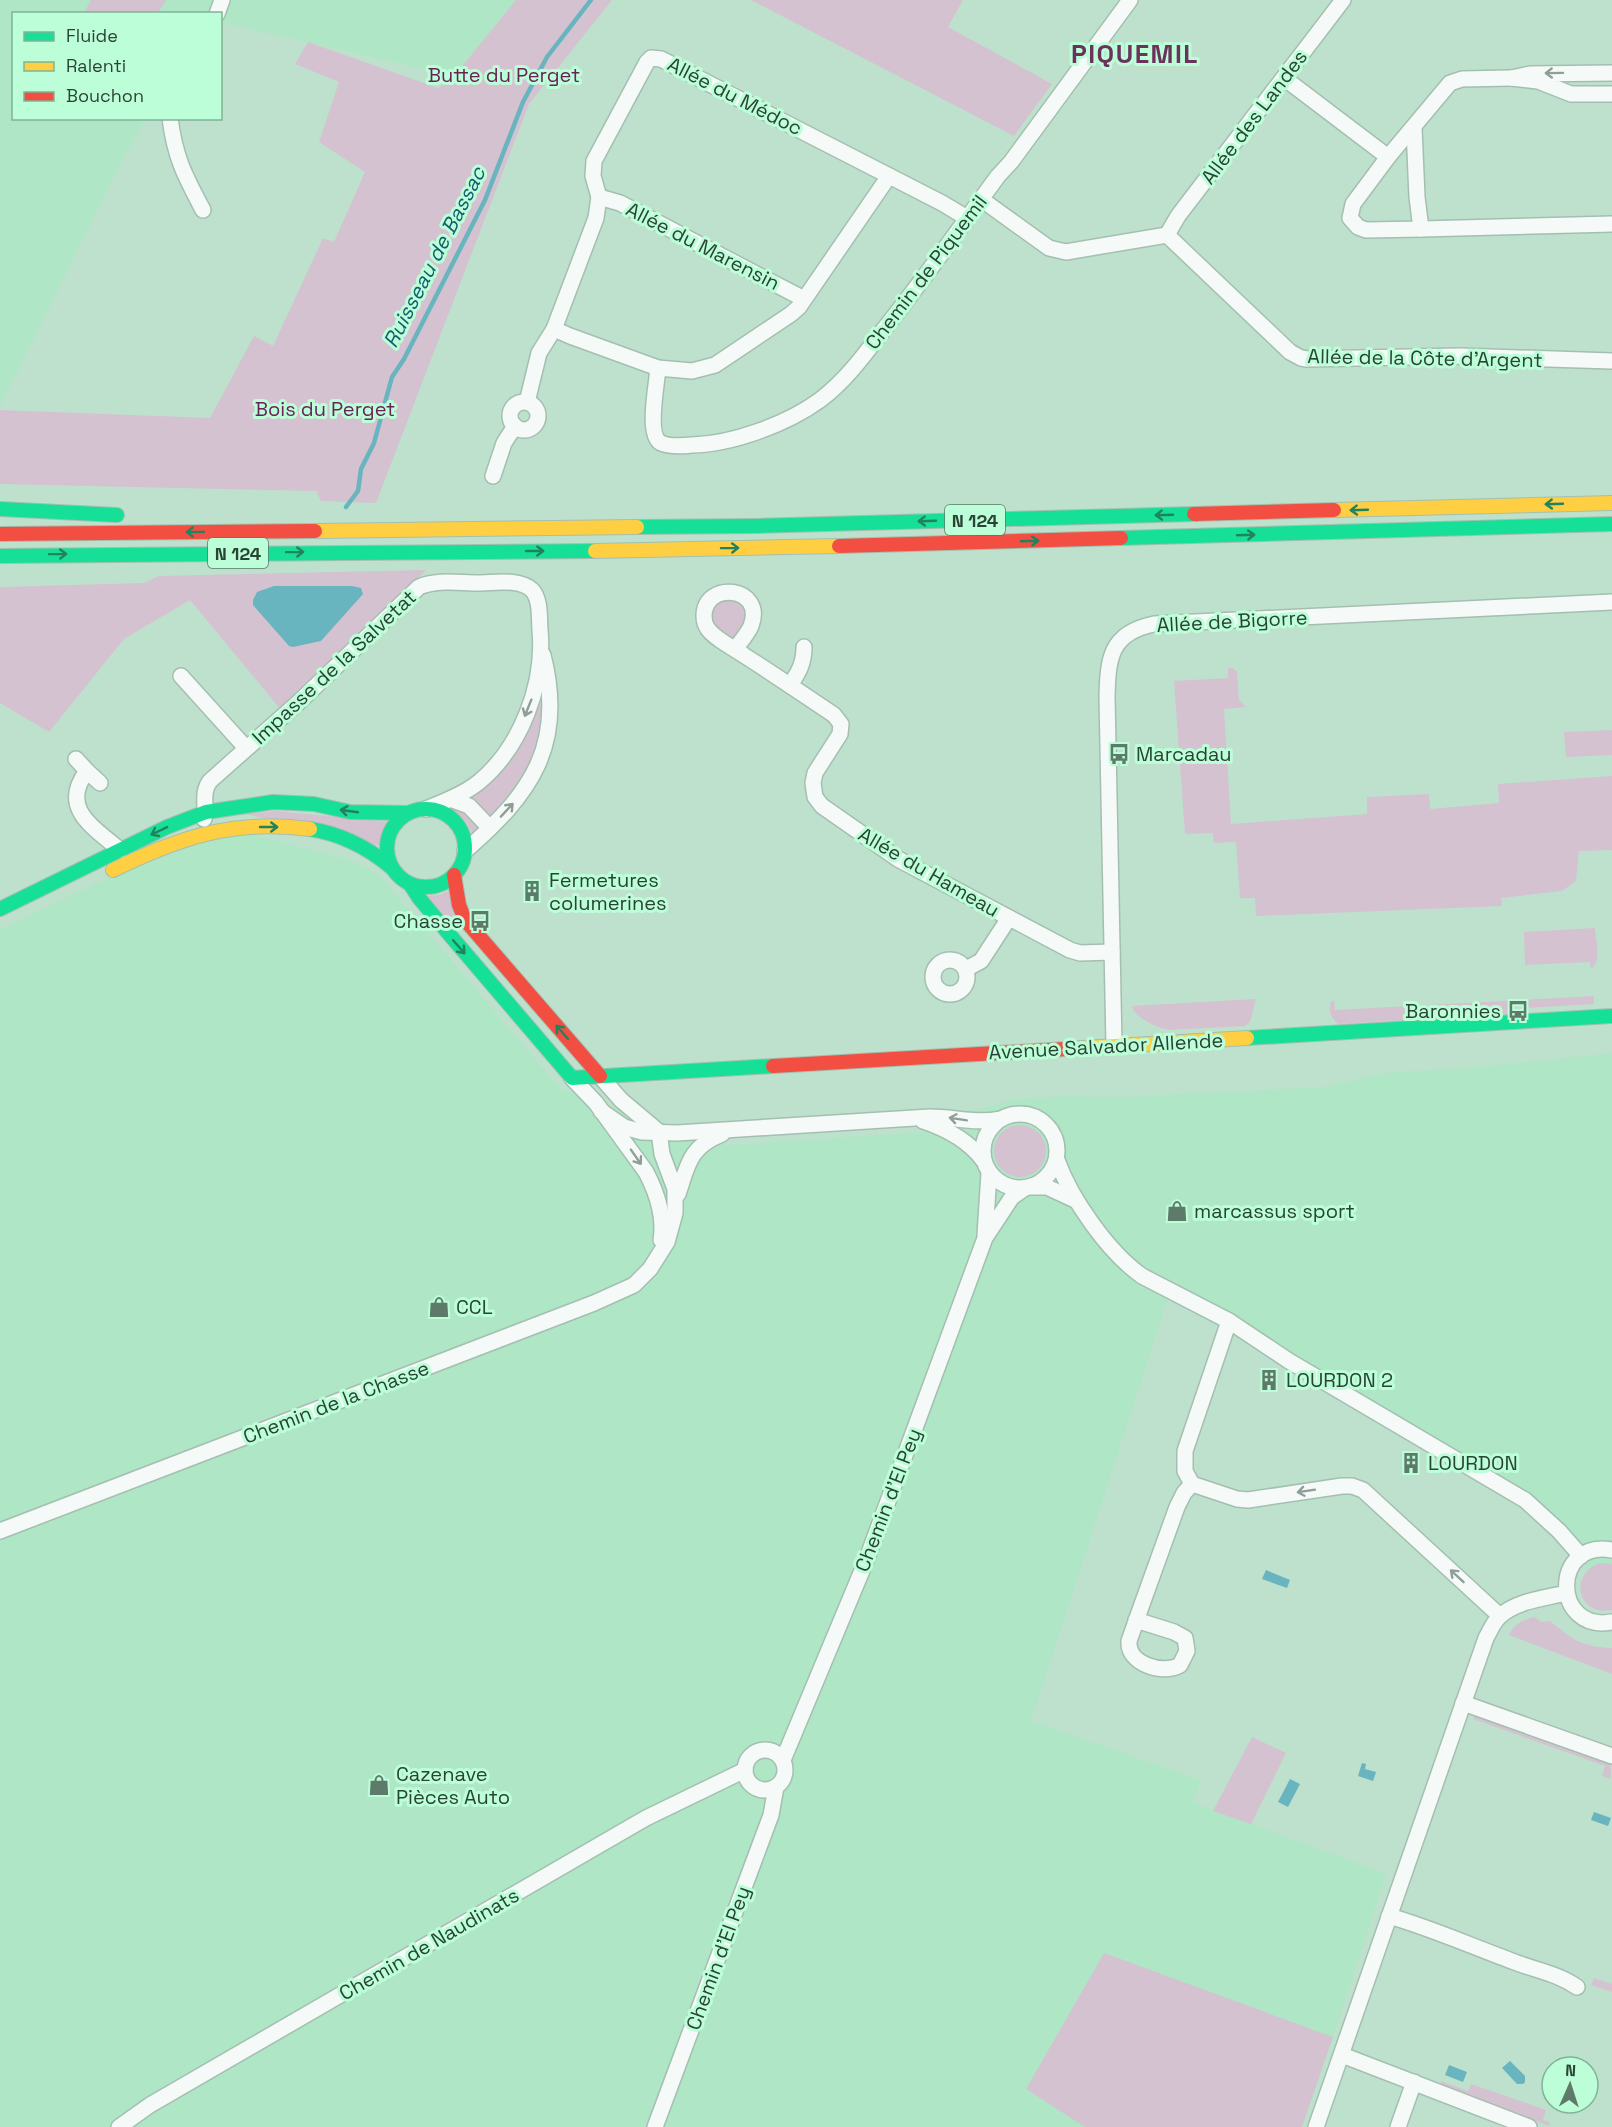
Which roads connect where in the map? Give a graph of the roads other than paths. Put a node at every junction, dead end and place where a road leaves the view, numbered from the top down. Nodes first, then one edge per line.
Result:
1 (1130, 0) edge
2 (1343, 0) edge
3 (1612, 73) edge
4 (1284, 78) junction
5 (1511, 78) junction
6 (1612, 94) edge
7 (170, 120) edge
8 (1414, 128) junction
9 (1388, 157) junction
10 (889, 177) junction
11 (599, 197) junction
12 (981, 199) junction
13 (203, 210) dead end
14 (966, 218) junction
15 (1612, 224) edge
16 (1421, 229) junction
17 (1167, 235) junction
18 (804, 299) junction
19 (554, 329) junction
20 (1612, 361) edge
21 (658, 369) junction
22 (527, 402) junction
23 (514, 426) junction
24 (493, 476) dead end
25 (1612, 503) edge
26 (0, 509) edge
27 (127, 516) dead end
28 (186, 519) dead end
29 (1612, 524) edge
30 (338, 530) junction
31 (0, 534) edge
32 (0, 556) edge
33 (1612, 602) edge
34 (804, 647) dead end
35 (735, 649) dead end
36 (542, 652) junction
37 (181, 676) dead end
38 (790, 685) junction
39 (246, 748) junction
40 (76, 759) dead end
41 (87, 771) junction
42 (100, 783) dead end
43 (450, 799) junction
44 (232, 807) junction
45 (426, 808) junction
46 (206, 812) junction
47 (407, 813) junction
48 (235, 827) junction
49 (490, 828) junction
50 (203, 834) junction
51 (120, 850) junction
52 (465, 851) junction
53 (391, 867) junction
54 (454, 875) junction
55 (97, 878) dead end
56 (410, 884) junction
57 (0, 909) edge
58 (1009, 918) junction
59 (1112, 952) junction
60 (966, 969) dead end
61 (1612, 1016) edge
62 (1114, 1046) junction
63 (600, 1076) junction
64 (572, 1078) junction
65 (601, 1111) junction
66 (917, 1119) junction
67 (1000, 1119) junction
68 (729, 1131) junction
69 (659, 1132) junction
70 (662, 1154) junction
71 (1057, 1160) junction
72 (986, 1166) junction
73 (652, 1183) junction
74 (1028, 1187) junction
75 (676, 1199) junction
76 (1075, 1200) junction
77 (985, 1238) junction
78 (659, 1255) junction
79 (1229, 1321) junction
80 (1192, 1484) junction
81 (0, 1531) edge
82 (1612, 1550) edge
83 (1581, 1556) junction
84 (1566, 1593) junction
85 (1500, 1616) junction
86 (1136, 1620) dead end
87 (1612, 1622) edge
88 (1463, 1703) junction
89 (1612, 1756) edge
90 (783, 1760) junction
91 (745, 1770) junction
92 (776, 1788) junction
93 (1389, 1916) junction
94 (1577, 1987) dead end
95 (1342, 2055) junction
96 (1414, 2082) junction
97 (1524, 2126) edge
98 (119, 2127) edge
99 (655, 2127) edge
100 (1316, 2127) edge
101 (1398, 2127) edge

1 - 12 street, Chemin de Piquemil
2 - 4 street, Allée des Landes
3 -> 5 street
4 - 9 street
4 - 17 street, Allée des Landes
5 - 6 street
5 - 8 street
7 - 13 street
8 - 9 street
8 - 16 street
9 - 16 street
10 - 11 street, Allée du Médoc
10 - 14 street, Allée du Médoc
10 - 18 street
11 - 18 street, Allée du Marensin
11 - 19 street, Allée du Médoc
12 - 14 street, Chemin de Piquemil
12 - 17 street
14 - 21 street, Chemin de Piquemil
15 - 16 street
17 - 20 street, Allée de la Côte d'Argent
18 - 21 street
19 - 21 street
19 - 22 street, Allée du Médoc
22 - 23 street, Allée du Médoc
22 - 23 street, Allée du Médoc
23 - 24 street, Allée du Médoc
25 -> 30 main road, N 124
26 - 27 main road
28 - 30 main road
32 -> 29 main road, N 124
30 -> 31 main road, N 124
33 - 59 street, Allée de Bigorre
34 - 38 street
35 - 38 street, Allée du Hameau
36 - 39 street, Impasse de la Salvetat
36 -> 43 street
49 -> 36 street
37 - 39 street
38 - 58 street, Allée du Hameau
39 - 46 street, Impasse de la Salvetat
40 - 41 street
41 - 42 street
41 - 51 street
43 - 45 street
43 - 49 street
44 - 46 main road
47 -> 44 main road
44 - 48 street
45 - 47 main road
45 - 52 main road
46 - 50 street, Impasse de la Salvetat
46 -> 51 main road
47 - 53 main road
48 - 50 main road
48 -> 53 main road
49 - 52 street
50 - 55 main road
51 - 57 main road
52 - 54 main road
53 - 56 main road
54 - 56 main road
63 -> 54 main road
56 -> 64 main road
58 - 59 street, Allée du Hameau
58 - 60 street
59 - 62 street, Allée de Bigorre
61 - 62 main road, Avenue Salvador Allende
62 - 63 main road, Avenue Salvador Allende
63 - 64 main road
63 - 69 street
64 - 65 street
65 - 69 street
65 -> 73 street
67 -> 66 street
66 - 68 street
66 - 72 street
67 - 71 street
67 - 72 street
68 - 69 street
68 - 75 street
69 - 70 street, Chemin de la Chasse
70 - 73 street
70 - 75 street, Chemin de la Chasse
71 - 74 street
71 - 76 street
72 - 74 street
72 - 77 street, Chemin d'El Pey
73 - 78 street
74 - 76 street
74 - 77 street, Chemin d'El Pey
75 - 78 street, Chemin de la Chasse
76 - 79 street
77 - 90 street, Chemin d'El Pey
78 - 81 street, Chemin de la Chasse
79 - 80 street
79 - 83 street
85 -> 80 street
80 - 86 street
82 - 83 street
83 - 84 street
84 - 85 street
84 - 87 street
85 - 88 street
88 - 89 street
88 - 93 street
90 - 91 street
90 - 92 street
91 - 92 street
91 - 98 street, Chemin de Naudinats
92 - 99 street, Chemin d'El Pey
93 - 94 street
93 - 95 street
95 - 96 street
95 - 100 street
96 - 97 street
96 - 101 street

